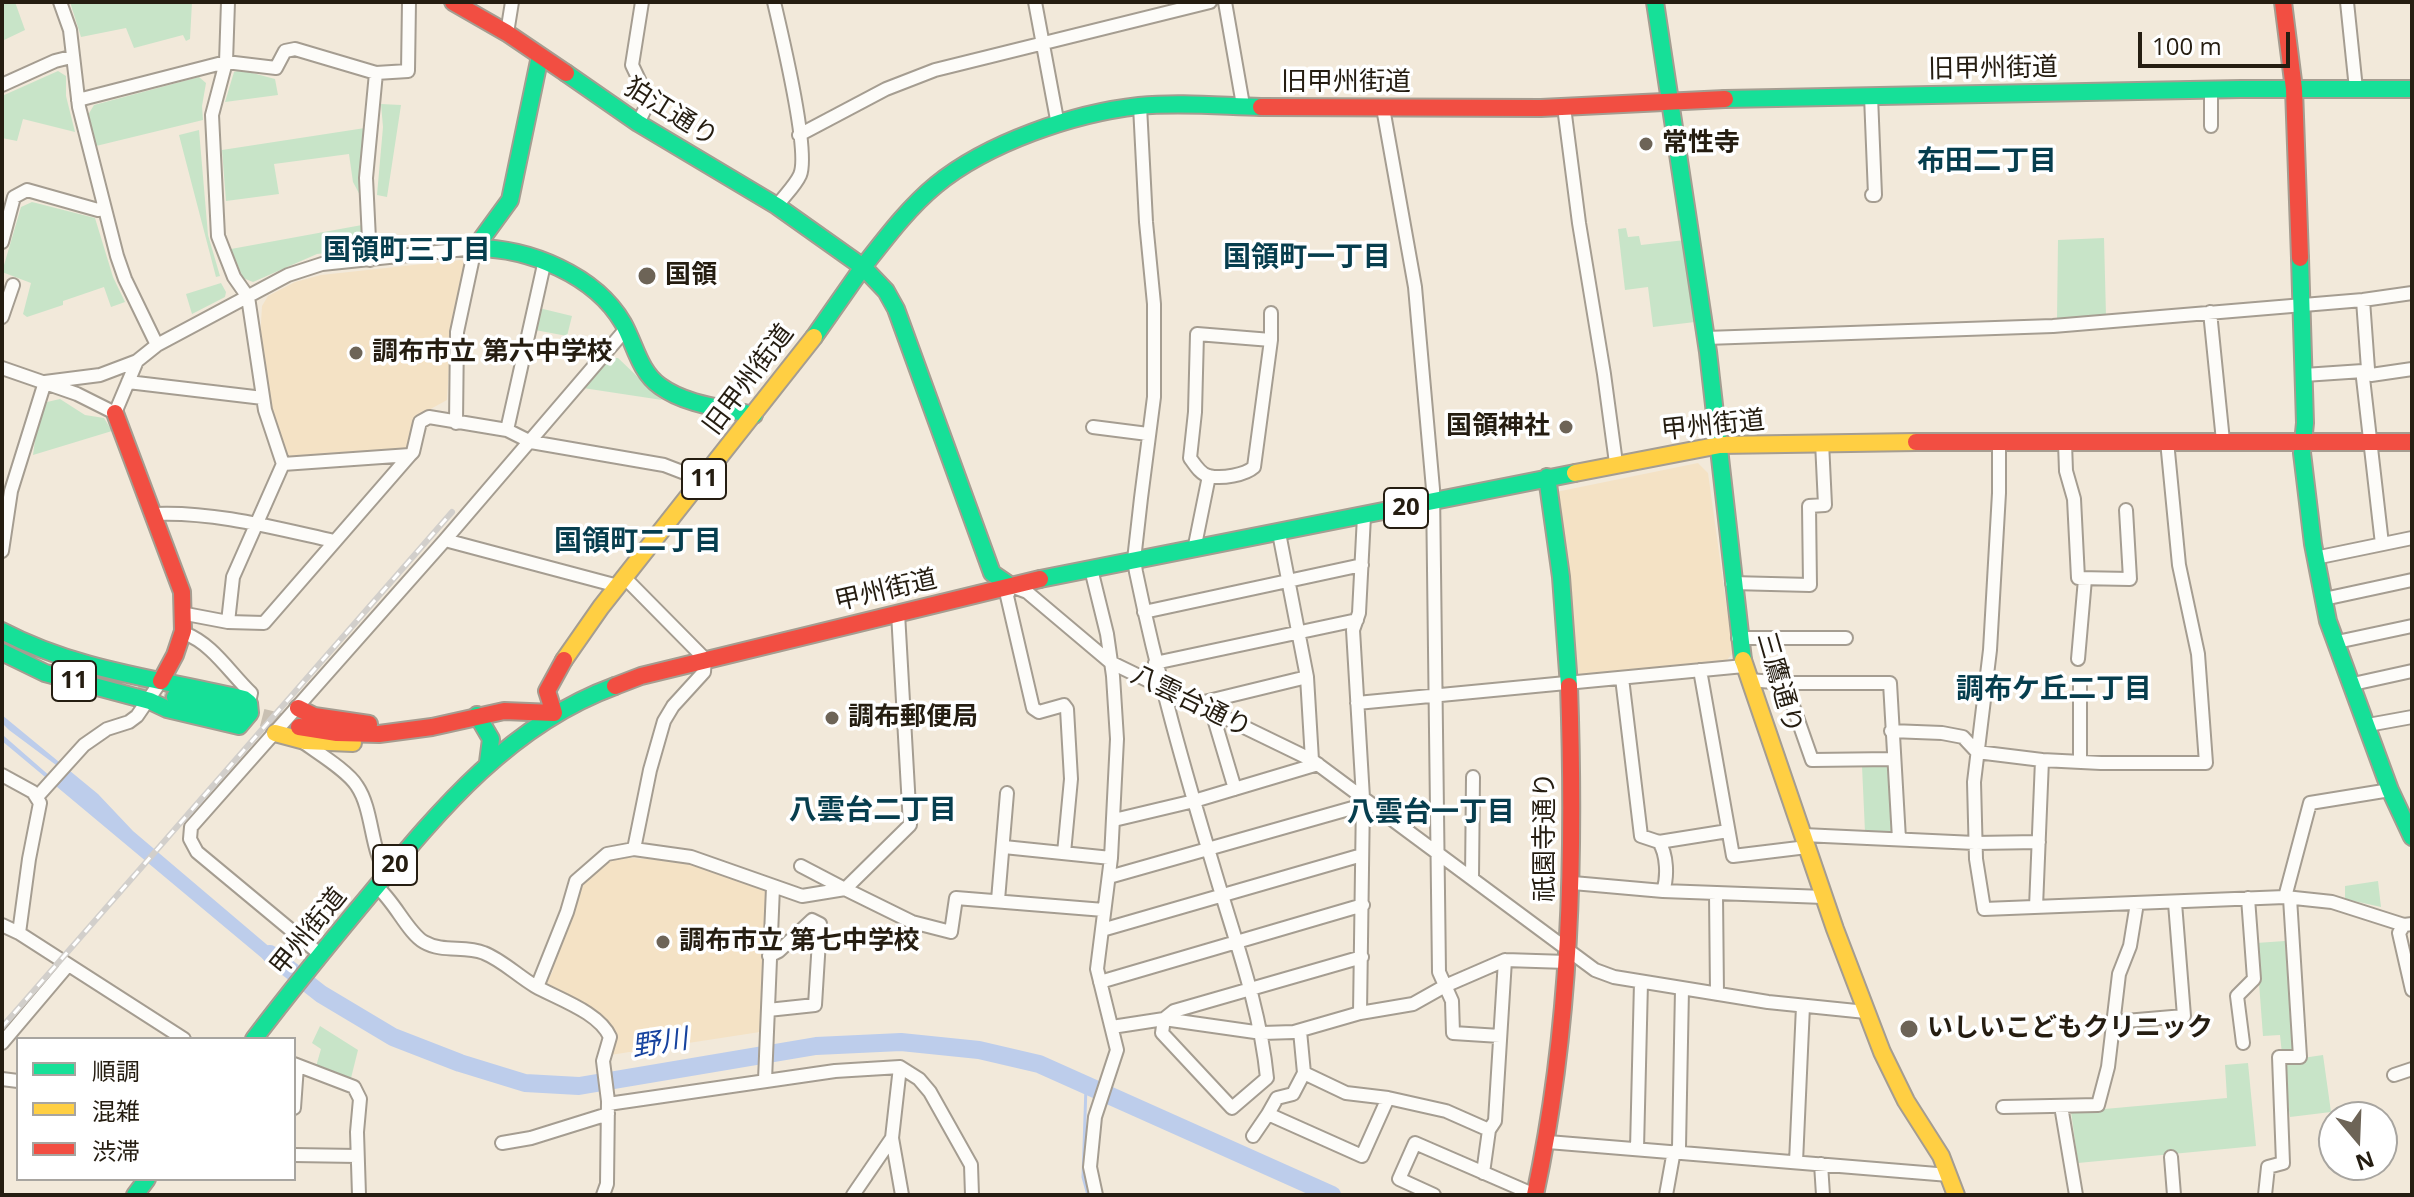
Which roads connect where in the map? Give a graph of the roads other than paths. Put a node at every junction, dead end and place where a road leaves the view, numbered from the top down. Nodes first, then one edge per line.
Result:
1 (60, 2) edge
2 (228, 2) edge
3 (409, 2) edge
4 (453, 2) edge
5 (512, 2) edge
6 (642, 2) edge
7 (774, 2) edge
8 (1035, 2) edge
9 (1210, 2) edge
10 (1225, 2) edge
11 (1655, 2) edge
12 (2283, 2) edge
13 (2347, 2) edge
14 (507, 33) junction
15 (1042, 42) junction
16 (540, 56) junction
17 (71, 57) junction
18 (226, 62) junction
19 (376, 73) junction
20 (2, 85) edge
21 (2211, 89) junction
22 (2294, 89) junction
23 (2356, 89) junction
24 (2412, 89) edge
25 (1871, 96) junction
26 (78, 100) junction
27 (1672, 103) junction
28 (1243, 105) junction
29 (1140, 106) junction
30 (1564, 107) junction
31 (1383, 108) junction
32 (638, 123) junction
33 (1058, 125) junction
34 (2211, 126) dead end
35 (799, 135) junction
36 (1872, 195) dead end
37 (777, 206) junction
38 (104, 209) junction
39 (2, 242) edge
40 (475, 248) junction
41 (370, 260) junction
42 (545, 260) junction
43 (863, 267) junction
44 (13, 285) dead end
45 (2412, 293) edge
46 (248, 297) junction
47 (2363, 300) junction
48 (2301, 305) junction
49 (2210, 312) junction
50 (1271, 313) dead end
51 (2, 317) edge
52 (625, 330) junction
53 (1706, 338) junction
54 (1271, 340) junction
55 (157, 345) junction
56 (137, 361) junction
57 (119, 367) junction
58 (2, 368) edge
59 (2412, 369) edge
60 (2366, 373) junction
61 (2304, 375) junction
62 (82, 379) junction
63 (129, 380) junction
64 (45, 382) junction
65 (77, 394) junction
66 (263, 398) junction
67 (115, 413) junction
68 (754, 415) junction
69 (456, 423) junction
70 (1093, 427) dead end
71 (507, 430) junction
72 (1148, 434) junction
73 (2167, 441) junction
74 (2223, 441) junction
75 (2304, 441) junction
76 (531, 442) junction
77 (1822, 442) junction
78 (2371, 442) junction
79 (2412, 442) edge
80 (1999, 443) junction
81 (2065, 443) junction
82 (1720, 445) junction
83 (410, 455) junction
84 (1616, 463) junction
85 (283, 464) junction
86 (1209, 476) junction
87 (1547, 477) junction
88 (703, 480) junction
89 (1432, 503) junction
90 (2126, 510) dead end
91 (153, 514) junction
92 (1364, 516) junction
93 (257, 524) junction
94 (1279, 533) junction
95 (2412, 538) edge
96 (445, 540) junction
97 (334, 541) junction
98 (2382, 544) junction
99 (1194, 550) junction
100 (2, 551) edge
101 (2315, 558) junction
102 (1134, 560) junction
103 (1362, 565) junction
104 (1091, 569) junction
105 (2085, 579) junction
106 (2412, 580) edge
107 (1288, 581) junction
108 (622, 582) junction
109 (1732, 583) junction
110 (1019, 589) junction
111 (2324, 599) junction
112 (1144, 612) junction
113 (898, 613) junction
114 (186, 614) junction
115 (1357, 620) junction
116 (228, 622) junction
117 (2412, 626) edge
118 (1298, 632) junction
119 (184, 633) junction
120 (1738, 638) junction
121 (1846, 638) dead end
122 (3, 642) edge
123 (2337, 642) junction
124 (705, 659) junction
125 (2078, 659) dead end
126 (1110, 662) junction
127 (1155, 663) junction
128 (1700, 670) junction
129 (2412, 671) edge
130 (1746, 673) junction
131 (1307, 677) junction
132 (1622, 678) junction
133 (161, 681) junction
134 (1785, 683) junction
135 (2080, 683) dead end
136 (1569, 684) junction
137 (2353, 684) junction
138 (1161, 688) junction
139 (1434, 697) junction
140 (156, 698) junction
141 (1357, 703) junction
142 (1196, 704) junction
143 (242, 706) junction
144 (298, 708) junction
145 (1212, 712) junction
146 (554, 713) junction
147 (485, 714) junction
148 (2412, 717) edge
149 (2368, 725) junction
150 (1891, 731) junction
151 (275, 733) junction
152 (301, 735) junction
153 (1977, 752) junction
154 (1893, 759) junction
155 (2042, 760) junction
156 (488, 762) junction
157 (1315, 762) junction
158 (2080, 762) junction
159 (2, 775) edge
160 (1473, 777) dead end
161 (1235, 789) junction
162 (2390, 790) junction
163 (1007, 793) dead end
164 (37, 797) junction
165 (1194, 801) junction
166 (1363, 801) junction
167 (1114, 820) junction
168 (1728, 831) junction
169 (2412, 837) edge
170 (1899, 839) junction
171 (1805, 841) junction
172 (1659, 842) junction
173 (2039, 842) junction
174 (1975, 843) junction
175 (1004, 847) junction
176 (634, 849) junction
177 (1208, 849) junction
178 (1437, 852) junction
179 (1064, 853) junction
180 (1362, 855) junction
181 (1111, 858) junction
182 (801, 866) dead end
183 (388, 873) junction
184 (1109, 877) junction
185 (1472, 878) junction
186 (1573, 883) junction
187 (377, 887) junction
188 (773, 887) junction
189 (845, 889) junction
190 (1663, 891) junction
191 (1716, 894) junction
192 (1222, 896) junction
193 (1824, 897) junction
194 (2287, 897) junction
195 (2248, 898) junction
196 (998, 900) junction
197 (2137, 903) junction
198 (2175, 903) junction
199 (1363, 905) junction
200 (2036, 907) junction
201 (1104, 910) junction
202 (2, 925) edge
203 (2408, 925) edge
204 (1102, 930) junction
205 (19, 933) junction
206 (1236, 942) junction
207 (769, 956) junction
208 (1568, 956) junction
209 (1362, 957) junction
210 (317, 960) junction
211 (1505, 960) junction
212 (68, 965) junction
213 (1100, 982) junction
214 (1641, 982) junction
215 (1445, 986) junction
216 (537, 987) junction
217 (1682, 989) junction
218 (1250, 990) junction
219 (2412, 990) edge
220 (1717, 994) junction
221 (1803, 1006) junction
222 (768, 1010) junction
223 (1866, 1012) junction
224 (1360, 1013) junction
225 (1164, 1019) junction
226 (2114, 1022) junction
227 (1112, 1027) junction
228 (1300, 1031) junction
229 (1262, 1033) junction
230 (1500, 1036) junction
231 (181, 1037) edge
232 (257, 1037) edge
233 (2, 1043) edge
234 (2243, 1043) dead end
235 (296, 1065) edge
236 (900, 1067) junction
237 (2412, 1069) edge
238 (1304, 1073) junction
239 (2394, 1075) dead end
240 (765, 1078) junction
241 (1388, 1098) junction
242 (608, 1106) junction
243 (2061, 1106) junction
244 (2003, 1107) dead end
245 (1268, 1114) junction
246 (1489, 1130) junction
247 (1253, 1136) dead end
248 (892, 1138) junction
249 (1548, 1142) junction
250 (502, 1143) dead end
251 (1637, 1149) junction
252 (1676, 1152) junction
253 (296, 1155) edge
254 (357, 1156) junction
255 (2171, 1157) dead end
256 (1796, 1162) junction
257 (1821, 1164) junction
258 (1483, 1173) junction
259 (1949, 1175) junction
260 (359, 1195) edge
261 (603, 1195) edge
262 (853, 1195) edge
263 (902, 1195) edge
264 (972, 1195) edge
265 (1096, 1195) edge
266 (1434, 1195) edge
267 (1535, 1195) edge
268 (1666, 1195) edge
269 (1823, 1195) edge
270 (1956, 1195) edge
271 (2076, 1195) edge
272 (2174, 1195) edge
273 (2265, 1195) edge

1 - 17 street
2 - 18 street
3 - 19 street
4 - 14 main road, 狛江通り
5 - 14 street
6 - 32 street
7 - 35 street
8 - 15 street
9 - 15 street
10 - 28 street
11 - 27 main road, 三鷹通り
12 - 22 main road
13 - 23 street
14 - 16 main road, 狛江通り
15 - 33 street
15 - 35 street
16 - 32 main road, 狛江通り
16 - 40 main road
17 - 20 street
17 - 26 street
18 - 19 street
18 - 26 street
18 - 46 street
19 - 41 street
21 - 22 main road, 旧甲州街道
21 - 25 main road, 旧甲州街道
21 - 34 street
22 - 23 main road, 旧甲州街道
22 - 48 main road
23 - 24 main road, 旧甲州街道
25 - 27 main road, 旧甲州街道
25 - 36 street
26 - 38 street
27 - 30 main road, 旧甲州街道
27 - 53 main road, 三鷹通り
28 - 29 main road, 旧甲州街道
28 - 31 main road, 旧甲州街道
29 - 33 main road, 旧甲州街道
29 - 72 street
30 - 31 main road, 旧甲州街道
30 - 84 street
31 - 89 street
32 - 37 main road, 狛江通り
33 - 43 main road, 旧甲州街道
35 - 37 street
37 - 43 main road, 狛江通り
38 - 39 street
38 - 55 street
40 - 41 street
40 - 42 main road
40 - 69 street
41 - 46 street
42 - 52 main road
42 - 71 street
43 - 68 main road, 旧甲州街道 / 11
43 - 110 main road, 狛江通り
44 - 51 street
45 - 47 street
46 - 55 street
46 - 66 street
47 - 48 street
47 - 60 street
48 - 49 street
48 - 61 main road
49 - 53 street
49 - 74 street
50 - 54 street
52 - 68 main road
52 - 76 street
53 - 82 main road, 三鷹通り
54 - 86 street
54 - 86 street
55 - 56 street
56 - 57 street
56 - 63 street
57 - 62 street
57 - 63 street
58 - 64 street
59 - 60 street
60 - 61 street
60 - 78 street
61 - 75 main road
62 - 64 street
62 - 65 street
63 - 66 street
63 - 67 street
64 - 65 street
64 - 100 street
65 - 67 street
66 - 85 street
67 - 91 main road
68 - 88 main road, 旧甲州街道 / 11
69 - 71 street
69 - 83 street
70 - 72 street
71 - 76 street
72 - 102 street
73 - 74 main road, 甲州街道 / 20
73 - 81 main road, 甲州街道 / 20
73 - 158 street
74 - 75 main road, 甲州街道 / 20
75 - 78 main road, 甲州街道 / 20
75 - 101 main road
76 - 88 street
76 - 96 street
77 - 80 main road, 甲州街道 / 20
77 - 82 main road, 甲州街道 / 20
77 - 109 street
78 - 79 main road, 甲州街道 / 20
78 - 98 street
80 - 81 main road, 甲州街道 / 20
80 - 153 street
81 - 105 street
82 - 84 main road, 甲州街道 / 20
82 - 109 main road, 三鷹通り
83 - 85 street
83 - 97 street
84 - 87 main road, 甲州街道 / 20
85 - 93 street
86 - 99 street
87 - 89 main road, 甲州街道 / 20
87 - 136 main road, 祇園寺通り
88 - 108 main road, 旧甲州街道 / 11
89 - 92 main road, 甲州街道 / 20
89 - 139 street
90 - 105 street
91 - 93 street
91 - 114 main road
92 - 94 main road, 甲州街道 / 20
92 - 103 street
93 - 97 street
93 - 116 street
94 - 99 main road, 甲州街道 / 20
94 - 107 street
95 - 98 street
96 - 108 street
96 - 144 street
97 - 116 street
98 - 101 street
99 - 102 main road, 甲州街道 / 20
101 - 111 main road
102 - 104 main road, 甲州街道 / 20
102 - 112 street
103 - 107 street
103 - 115 street
104 - 110 main road, 甲州街道 / 20
104 - 126 street
105 - 125 street
106 - 111 street
107 - 112 street
107 - 118 street
108 - 124 street
108 - 146 main road, 旧甲州街道 / 11
109 - 120 main road, 三鷹通り
110 - 113 main road, 甲州街道 / 20
110 - 126 street, 八雲台通り
110 - 179 street
111 - 123 main road
112 - 127 street
113 - 124 main road, 甲州街道 / 20
113 - 189 street
114 - 116 street
114 - 119 main road
115 - 118 street
115 - 141 street
117 - 123 street
118 - 127 street
118 - 131 street
119 - 133 main road
119 - 143 street
120 - 121 street
120 - 130 main road, 三鷹通り
122 - 133 main road, 11
122 - 140 main road, 11
123 - 137 main road
124 - 146 main road, 甲州街道 / 20
124 - 176 street
126 - 138 street, 八雲台通り
126 - 167 street
127 - 138 street
128 - 130 street
128 - 132 street
128 - 168 street
129 - 137 street
130 - 134 street
130 - 171 main road, 三鷹通り
131 - 142 street
131 - 157 street
132 - 136 street
132 - 172 street
133 - 140 street
133 - 143 main road, 11
134 - 150 street
134 - 154 street
135 - 158 street
136 - 139 street
136 - 186 main road, 祇園寺通り
137 - 149 main road
138 - 142 street, 八雲台通り
138 - 165 street
139 - 141 street
139 - 178 street
140 - 143 main road, 11
140 - 164 street
141 - 166 street
142 - 145 street, 八雲台通り
144 - 147 main road
144 - 151 street
145 - 157 street, 八雲台通り
145 - 161 street
146 - 147 main road
146 - 156 main road, 甲州街道 / 20
147 - 152 main road
147 - 156 main road
148 - 149 street
149 - 162 main road
150 - 153 street
150 - 154 street
151 - 152 main road
151 - 210 street
152 - 183 street
153 - 155 street
153 - 174 street
154 - 170 street
155 - 158 street
155 - 173 street
156 - 183 main road, 甲州街道 / 20
157 - 161 street
157 - 166 street, 八雲台通り
159 - 164 street
160 - 185 street
161 - 165 street
162 - 169 main road
162 - 194 street
163 - 175 street
164 - 205 street
165 - 167 street
165 - 177 street
166 - 177 street
166 - 178 street, 八雲台通り
166 - 180 street
167 - 181 street
168 - 171 street
168 - 172 street
170 - 171 street
170 - 174 street
171 - 193 main road, 三鷹通り
172 - 190 street
173 - 174 street
173 - 200 street
174 - 200 street
175 - 179 street
175 - 196 street
176 - 188 street
176 - 216 street
177 - 184 street
177 - 192 street
178 - 185 street, 八雲台通り
178 - 215 street
179 - 181 street
180 - 192 street
180 - 199 street
181 - 184 street
182 - 189 street
183 - 187 main road, 甲州街道 / 20
184 - 201 street
185 - 208 street, 八雲台通り
186 - 190 street
186 - 208 main road, 祇園寺通り
187 - 210 main road, 甲州街道 / 20
187 - 216 street
188 - 189 street
188 - 207 street
189 - 196 street
190 - 191 street
191 - 193 street
191 - 220 street
192 - 204 street
192 - 206 street
193 - 223 main road, 三鷹通り
194 - 195 street
194 - 203 street
194 - 273 street
195 - 198 street
195 - 234 street
196 - 201 street
197 - 198 street
197 - 200 street
197 - 226 street
198 - 226 street
199 - 206 street
199 - 209 street
201 - 204 street
202 - 205 street
203 - 219 street
204 - 213 street
205 - 212 street
206 - 213 street
206 - 218 street
207 - 222 street
207 - 222 street
208 - 211 street
208 - 214 street, 八雲台通り
208 - 249 main road, 祇園寺通り
209 - 218 street
209 - 224 street
210 - 232 main road, 甲州街道 / 20
211 - 215 street
211 - 230 street
212 - 231 street
212 - 233 street
213 - 227 street
214 - 217 street, 八雲台通り
214 - 251 street
215 - 224 street
215 - 230 street
216 - 242 street
217 - 220 street, 八雲台通り
217 - 252 street
218 - 225 street
218 - 229 street
220 - 221 street, 八雲台通り
221 - 223 street, 八雲台通り
221 - 256 street
222 - 240 street
223 - 259 main road, 三鷹通り
224 - 228 street
225 - 227 street
225 - 229 street
225 - 229 street
226 - 243 street
227 - 265 street
228 - 229 street
228 - 238 street
230 - 246 street
235 - 254 street
236 - 240 street
236 - 248 street
236 - 264 street
237 - 239 street
238 - 241 street
238 - 245 street
240 - 242 street
241 - 245 street
241 - 246 street
242 - 250 street
242 - 261 street
243 - 244 street
243 - 271 street
245 - 247 street
246 - 258 street
248 - 262 street
248 - 263 street
249 - 251 street
249 - 267 main road, 祇園寺通り
251 - 252 street
252 - 256 street
252 - 268 street
253 - 254 street
254 - 260 street
255 - 272 street
256 - 257 street
257 - 259 street
257 - 269 street
258 - 266 street
258 - 267 street
259 - 270 main road, 三鷹通り

